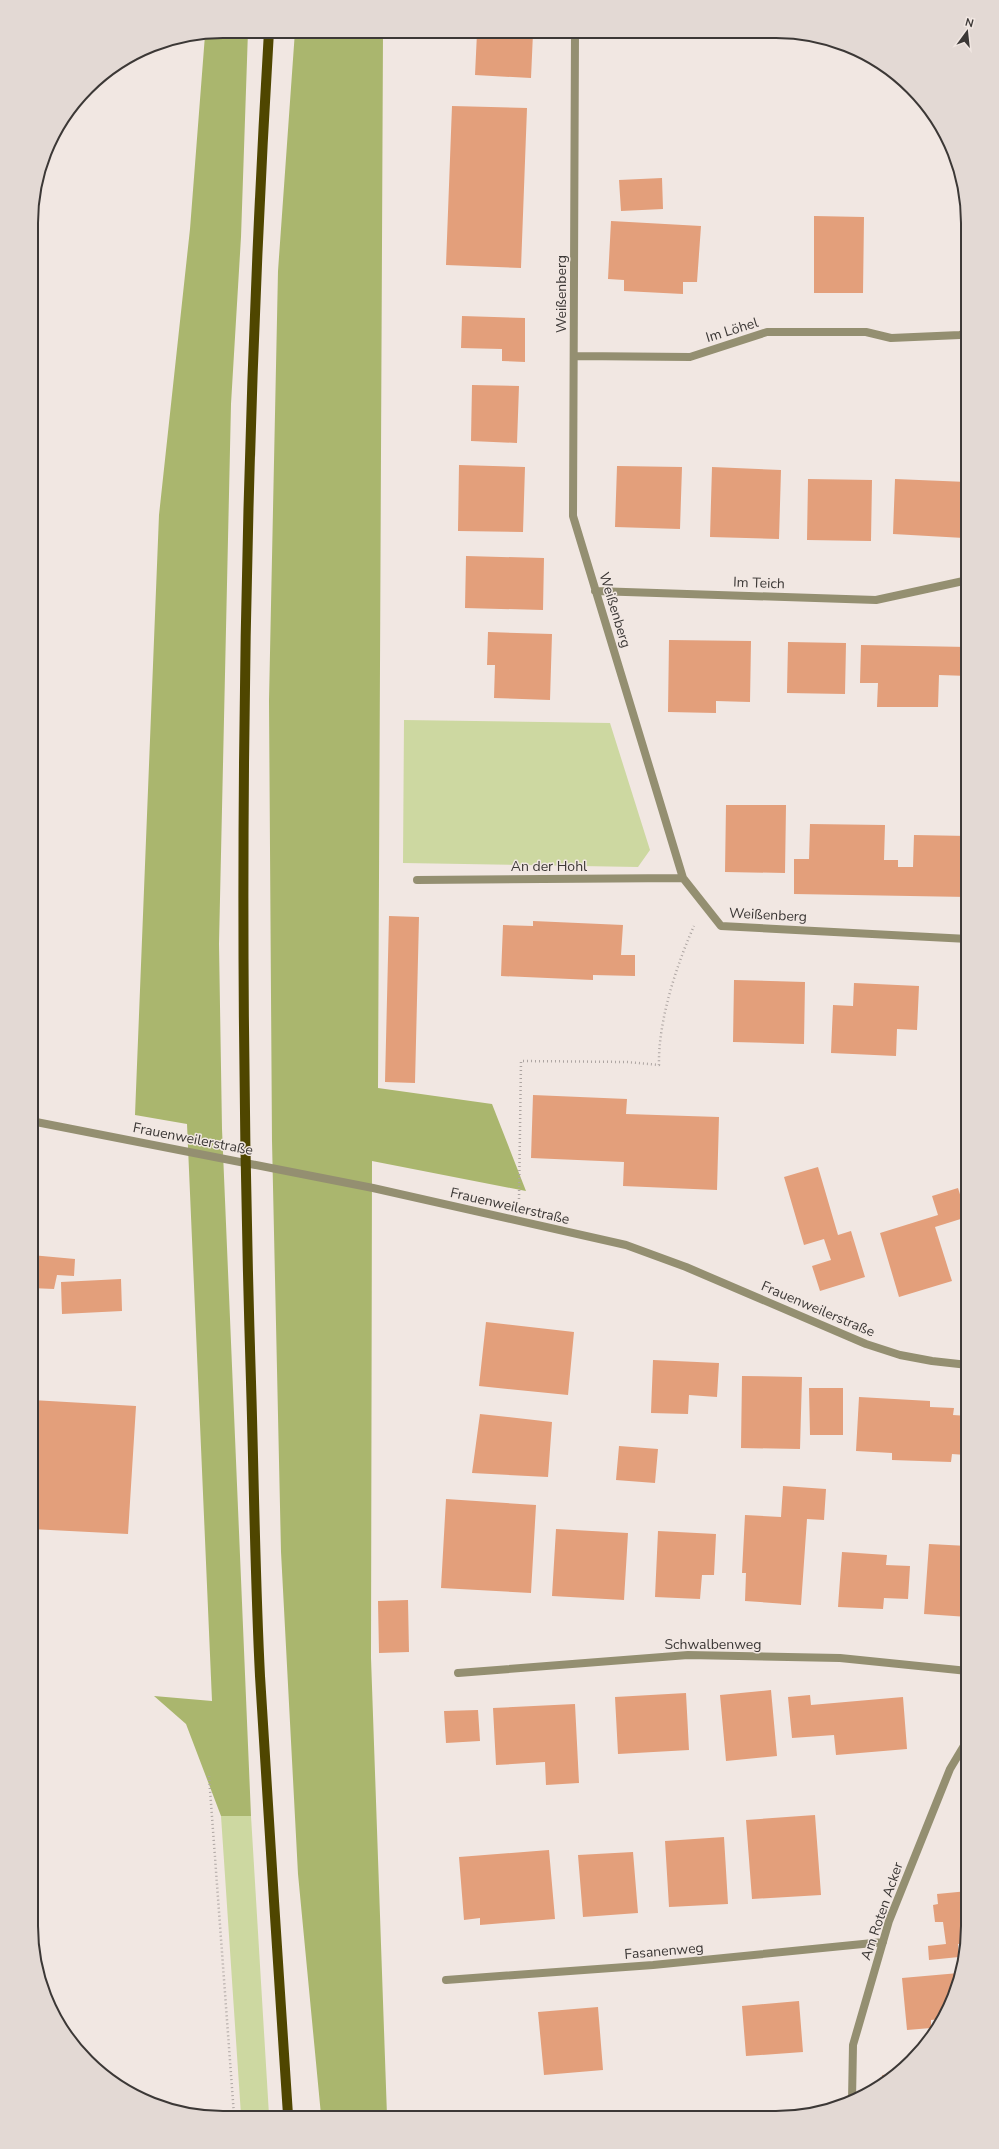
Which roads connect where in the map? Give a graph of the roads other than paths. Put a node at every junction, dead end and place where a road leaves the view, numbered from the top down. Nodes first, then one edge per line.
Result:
1 (269, 38) edge
2 (575, 38) edge
3 (961, 335) edge
4 (574, 356) junction
5 (961, 581) edge
6 (595, 591) junction
7 (683, 878) junction
8 (416, 880) dead end
9 (961, 939) edge
10 (38, 1122) edge
11 (961, 1364) edge
12 (961, 1670) edge
13 (458, 1673) dead end
14 (961, 1751) edge
15 (883, 1942) junction
16 (446, 1980) dead end
17 (852, 2095) edge
18 (288, 2111) edge

1 - 18 main road
2 - 4 street, Weißenberg
3 - 4 street, Im Löhel
4 - 6 street, Weißenberg
5 - 6 street, Im Teich
6 - 7 street, Weißenberg
7 - 8 street, An der Hohl
7 - 9 street, Weißenberg
10 - 11 street, Frauenweilerstraße
12 - 13 street, Schwalbenweg
14 - 15 street, Am Roten Acker
15 - 16 street, Fasanenweg
15 - 17 street, Am Roten Acker

